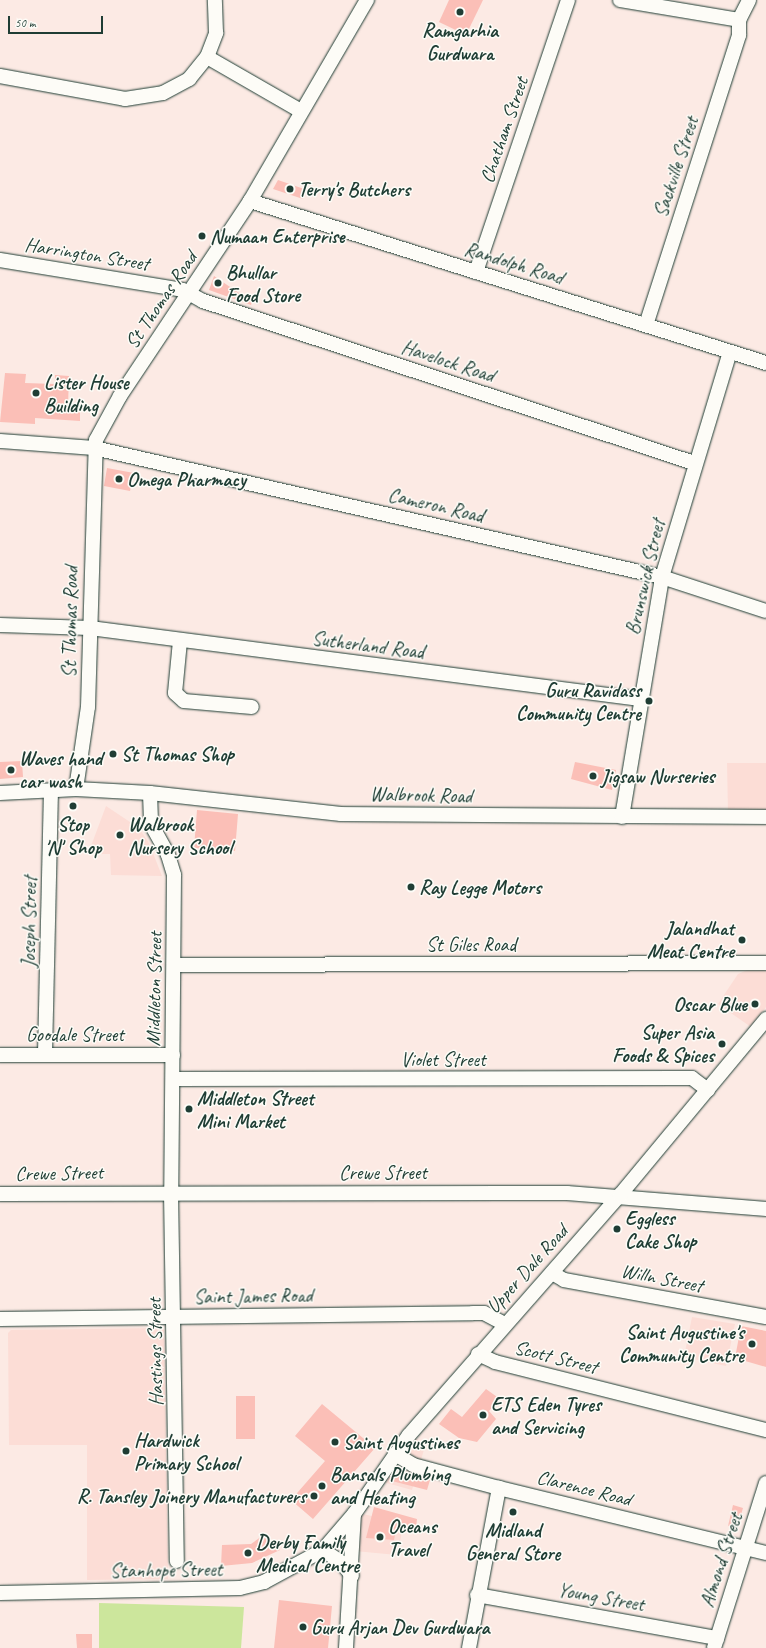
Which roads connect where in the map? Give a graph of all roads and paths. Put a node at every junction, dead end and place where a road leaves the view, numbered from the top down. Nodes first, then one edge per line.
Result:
1 (215, 0) edge
2 (367, 0) edge
3 (568, 0) edge
4 (620, 0) edge
5 (749, 0) edge
6 (739, 20) junction
7 (207, 57) junction
8 (0, 76) edge
9 (301, 111) junction
10 (250, 201) junction
11 (0, 260) edge
12 (476, 272) junction
13 (190, 294) junction
14 (646, 325) junction
15 (730, 352) junction
16 (766, 363) edge
17 (0, 441) edge
18 (94, 448) junction
19 (694, 463) junction
20 (662, 577) junction
21 (766, 611) edge
22 (0, 625) edge
23 (90, 628) junction
24 (180, 641) junction
25 (640, 699) junction
26 (252, 707) dead end
27 (76, 790) junction
28 (51, 791) junction
29 (0, 793) edge
30 (150, 793) junction
31 (622, 817) junction
32 (766, 818) edge
33 (766, 963) edge
34 (176, 965) junction
35 (766, 1019) edge
36 (45, 1054) junction
37 (0, 1055) edge
38 (173, 1055) junction
39 (174, 1079) junction
40 (708, 1090) junction
41 (171, 1192) junction
42 (0, 1194) edge
43 (620, 1195) junction
44 (766, 1209) edge
45 (552, 1273) junction
46 (175, 1317) junction
47 (766, 1317) edge
48 (0, 1319) edge
49 (505, 1324) junction
50 (478, 1354) junction
51 (766, 1430) edge
52 (395, 1454) junction
53 (766, 1483) edge
54 (499, 1488) junction
55 (354, 1514) junction
56 (746, 1548) junction
57 (323, 1550) junction
58 (766, 1553) edge
59 (177, 1561) dead end
60 (352, 1576) junction
61 (0, 1593) edge
62 (477, 1595) junction
63 (716, 1643) edge
64 (346, 1648) edge
65 (469, 1648) edge

1 - 7 street
2 - 9 street, St Thomas Road
3 - 12 street, Chatham Street
4 - 6 street
5 - 6 street
6 - 14 street, Sackville Street
7 - 8 street
7 - 9 street
9 - 10 street, St Thomas Road
10 - 12 street, Randolph Road
10 - 13 street, St Thomas Road
11 - 13 street, Harrington Street
12 - 14 street, Randolph Road
13 - 18 street, St Thomas Road
13 - 19 street, Havelock Road
14 - 15 street, Randolph Road
15 - 16 street, Randolph Road
15 - 19 street, Brunswick Street
17 - 18 street, Cameron Road
18 - 20 street, Cameron Road
18 - 23 street, St Thomas Road
19 - 20 street, Brunswick Street
20 - 21 street, Cameron Road
20 - 25 street, Brunswick Street
22 - 23 street, Sutherland Road
23 - 24 street, Sutherland Road
23 - 27 street, St Thomas Road
24 - 25 street, Sutherland Road
24 - 26 street
25 - 31 street, Brunswick Street
27 - 28 street
27 - 30 street, Walbrook Road
28 - 29 street
28 - 36 street, Joseph Street
30 - 31 street, Walbrook Road
30 - 34 street, Middleton Street
31 - 32 street, Walbrook Road
33 - 34 street, St Giles Road
34 - 38 street, Middleton Street
35 - 40 street, Upper Dale Road
36 - 37 street, Goodale Street
36 - 38 street, Goodale Street
38 - 39 street, Middleton Street
39 - 40 street, Violet Street
39 - 41 street, Middleton Street
40 - 43 street, Upper Dale Road
41 - 42 street, Crewe Street
41 - 43 street, Crewe Street
41 - 46 street, Hastings Street
43 - 44 street, Crewe Street
43 - 45 street, Upper Dale Road
45 - 47 street, Willn Street
45 - 49 street, Upper Dale Road
46 - 48 street, Saint James Road
46 - 49 street, Saint James Road
46 - 59 street, Hastings Street
49 - 50 street, Upper Dale Road
50 - 51 street, Scott Street
50 - 52 street, Upper Dale Road
52 - 54 street, Clarence Road
52 - 55 street, Upper Dale Road
53 - 56 street, Almond Street
54 - 56 street, Clarence Road
54 - 62 street
55 - 57 street, Upper Dale Road
55 - 60 street
56 - 58 street, Clarence Road
56 - 63 street, Almond Street
57 - 60 street
57 - 61 street, Stanhope Street
60 - 64 street
62 - 63 street, Young Street
62 - 65 street

